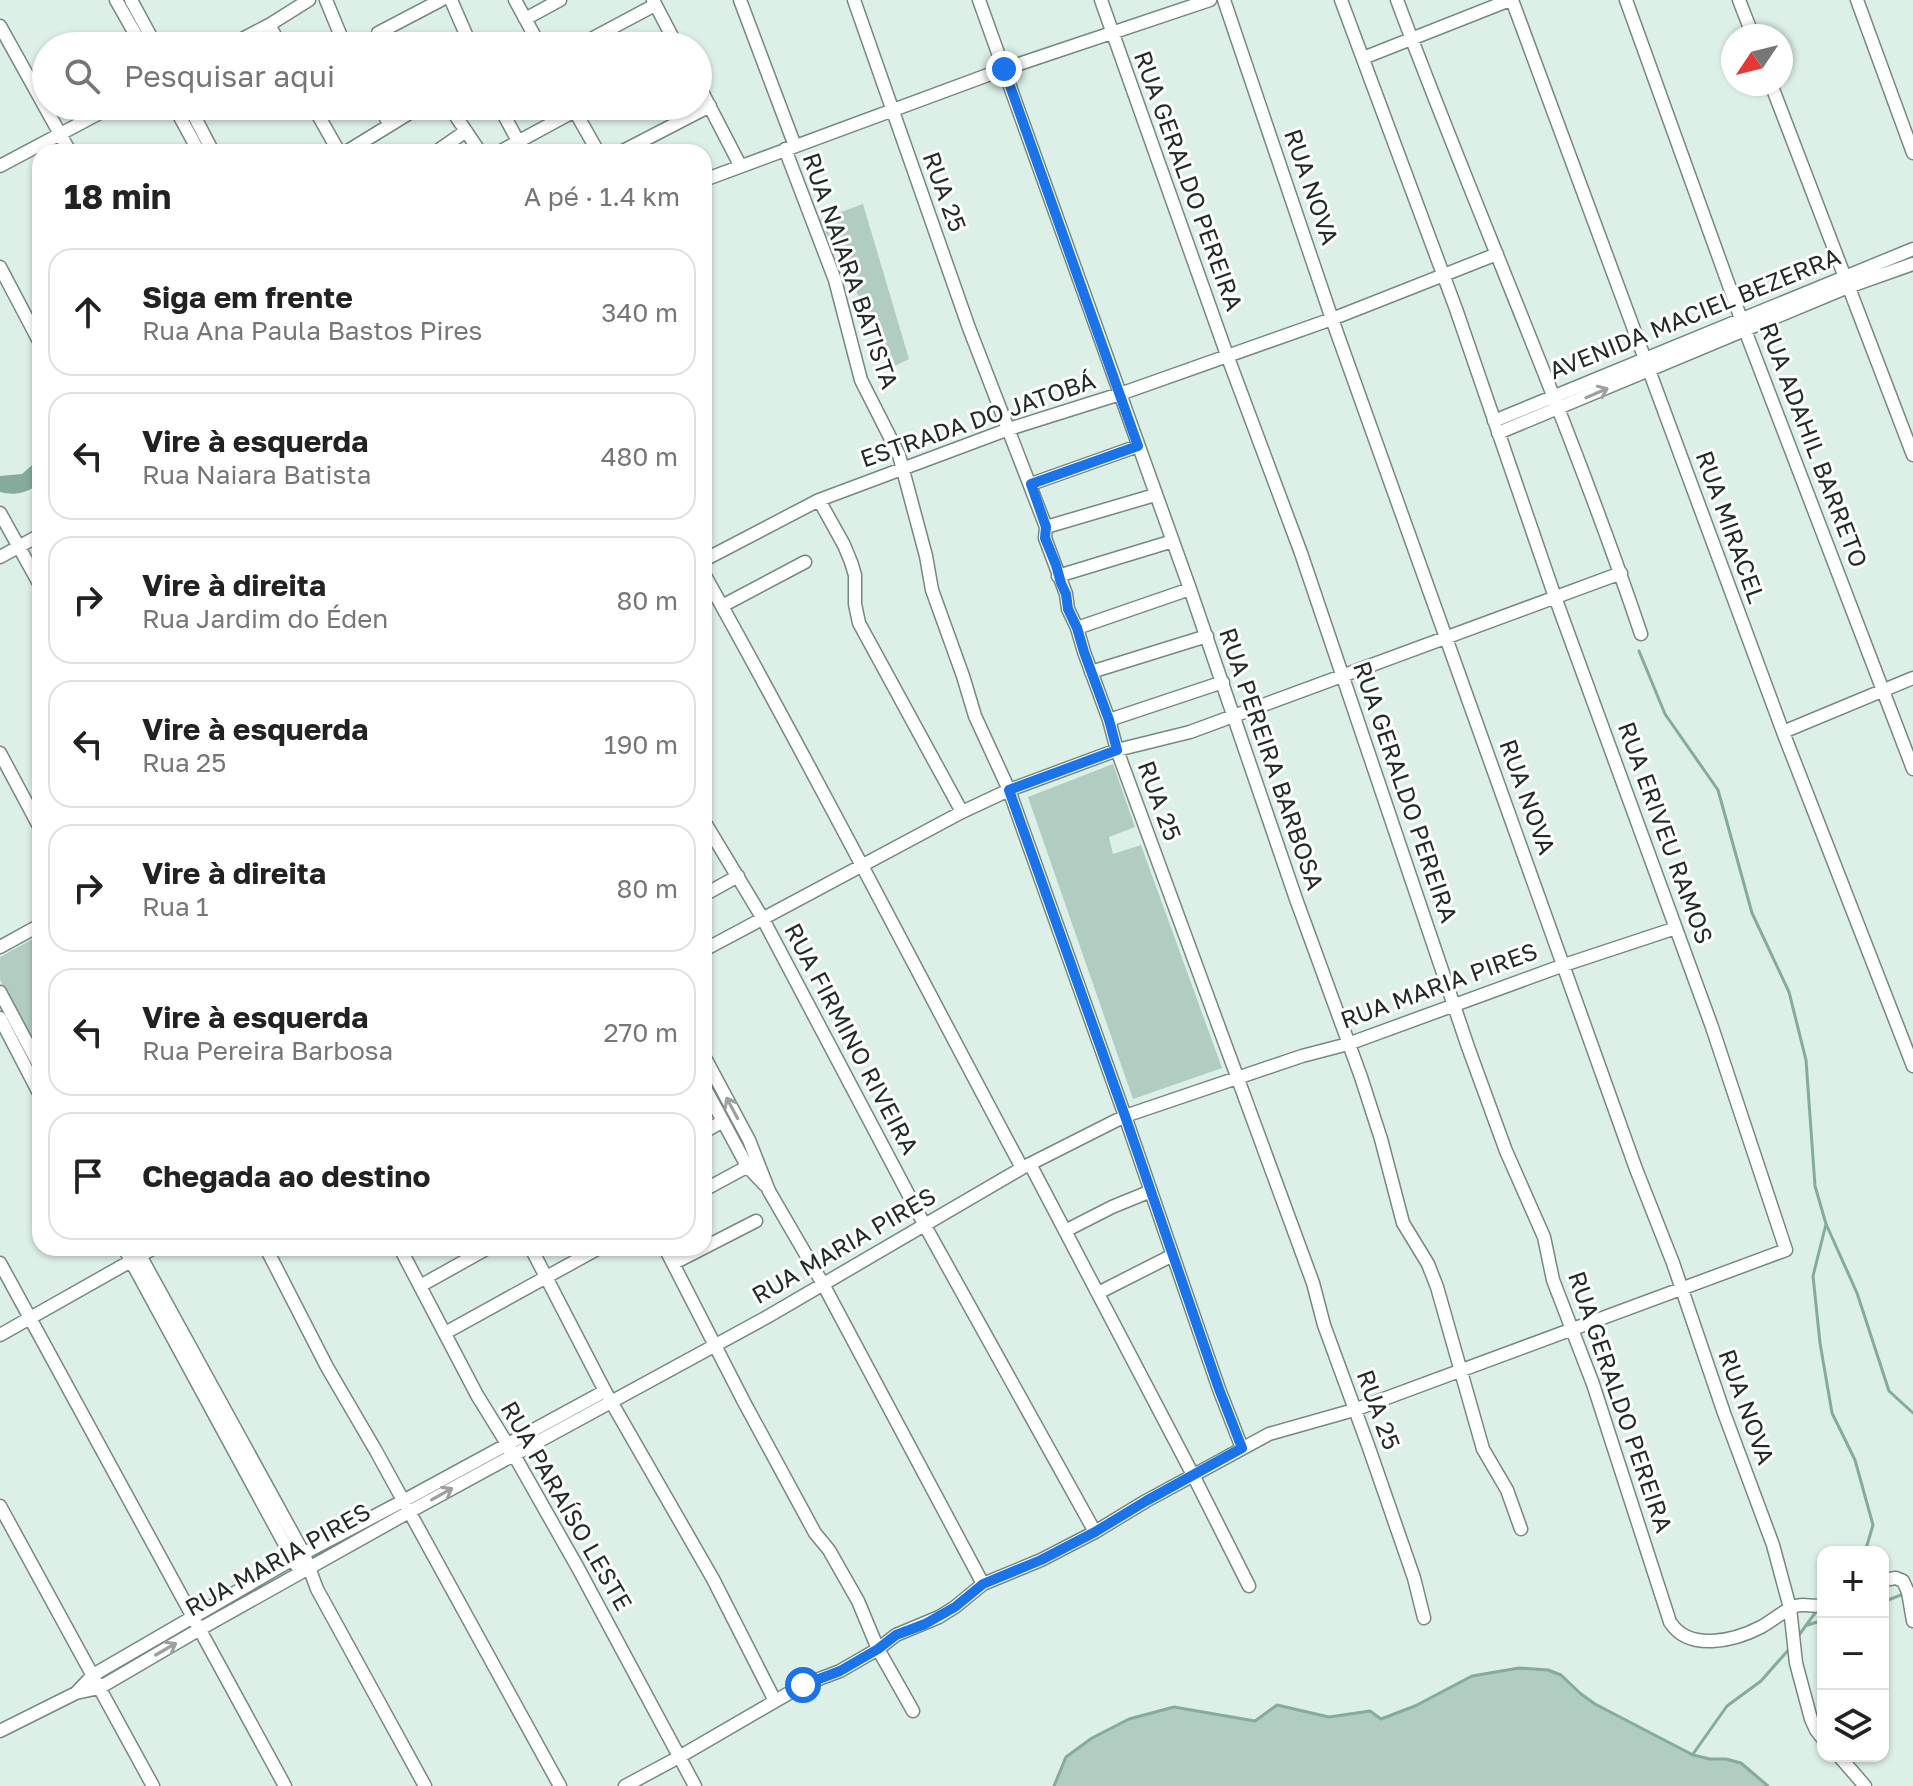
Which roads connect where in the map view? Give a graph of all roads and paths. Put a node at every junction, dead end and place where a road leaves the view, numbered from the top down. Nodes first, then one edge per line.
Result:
1 (116, 0) edge
2 (131, 0) edge
3 (309, 0) edge
4 (326, 0) edge
5 (441, 0) edge
6 (451, 0) edge
7 (515, 0) edge
8 (560, 0) edge
9 (740, 0) edge
10 (854, 0) edge
11 (979, 0) edge
12 (1101, 0) edge
13 (1210, 0) edge
14 (1224, 0) edge
15 (1341, 0) edge
16 (1397, 0) edge
17 (1511, 0) edge
18 (1626, 0) edge
19 (1739, 0) edge
20 (1857, 0) edge
21 (654, 2) edge
22 (525, 19) junction
23 (1748, 24) edge
24 (269, 25) junction
25 (0, 26) edge
26 (134, 32) edge
27 (148, 32) edge
28 (256, 32) edge
29 (273, 32) edge
30 (339, 32) edge
31 (380, 32) edge
32 (465, 32) edge
33 (532, 32) edge
34 (602, 32) edge
35 (670, 32) edge
36 (1112, 34) junction
37 (1412, 40) junction
38 (1363, 58) junction
39 (1004, 69) junction
40 (32, 84) edge
41 (1776, 96) edge
42 (712, 110) edge
43 (892, 110) junction
44 (52, 120) edge
45 (86, 120) edge
46 (182, 120) edge
47 (196, 120) edge
48 (321, 120) edge
49 (387, 120) edge
50 (398, 120) edge
51 (459, 120) edge
52 (507, 120) edge
53 (556, 120) edge
54 (583, 120) edge
55 (683, 120) edge
56 (390, 125) junction
57 (466, 131) junction
58 (60, 134) junction
59 (518, 141) junction
60 (41, 144) edge
61 (66, 144) edge
62 (195, 144) edge
63 (209, 144) edge
64 (334, 144) edge
65 (359, 144) edge
66 (447, 144) edge
67 (475, 144) edge
68 (513, 144) edge
69 (594, 144) edge
70 (636, 144) edge
71 (790, 147) junction
72 (32, 149) edge
73 (1913, 153) edge
74 (740, 165) junction
75 (0, 166) edge
76 (712, 177) edge
77 (1913, 249) edge
78 (1497, 254) junction
79 (1913, 264) edge
80 (0, 267) edge
81 (1443, 276) junction
82 (1846, 282) junction
83 (1332, 319) junction
84 (1743, 325) junction
85 (32, 328) edge
86 (1227, 355) junction
87 (1647, 365) junction
88 (1120, 394) junction
89 (1555, 403) junction
90 (1496, 427) junction
91 (1009, 429) junction
92 (1138, 446) junction
93 (1913, 455) edge
94 (903, 469) junction
95 (1031, 484) junction
96 (1155, 495) junction
97 (819, 500) junction
98 (0, 513) edge
99 (1046, 527) junction
100 (32, 539) edge
101 (1173, 541) junction
102 (19, 546) junction
103 (712, 556) edge
104 (0, 557) edge
105 (805, 562) dead end
106 (32, 570) edge
107 (1621, 573) junction
108 (1058, 576) junction
109 (712, 588) edge
110 (1190, 589) junction
111 (1555, 597) junction
112 (722, 606) junction
113 (1077, 628) junction
114 (1641, 634) dead end
115 (1207, 636) junction
116 (1446, 636) junction
117 (1091, 672) junction
118 (1341, 675) junction
119 (1913, 678) edge
120 (1223, 682) junction
121 (1883, 691) junction
122 (1234, 715) junction
123 (1109, 720) junction
124 (1783, 732) junction
125 (1117, 750) junction
126 (0, 753) edge
127 (1913, 769) edge
128 (1009, 790) junction
129 (962, 812) junction
130 (32, 813) edge
131 (712, 834) edge
132 (861, 866) junction
133 (738, 876) junction
134 (712, 891) edge
135 (763, 919) junction
136 (1676, 928) junction
137 (32, 929) edge
138 (712, 946) edge
139 (0, 947) edge
140 (1564, 965) junction
141 (0, 992) edge
142 (1455, 1005) junction
143 (0, 1018) edge
144 (1348, 1044) junction
145 (32, 1052) edge
146 (1913, 1066) edge
147 (712, 1073) edge
148 (1237, 1079) junction
149 (32, 1080) edge
150 (712, 1101) edge
151 (1125, 1116) junction
152 (723, 1121) junction
153 (712, 1127) edge
154 (753, 1163) junction
155 (1026, 1166) junction
156 (712, 1186) edge
157 (1151, 1191) junction
158 (756, 1221) dead end
159 (924, 1224) junction
160 (1065, 1231) junction
161 (712, 1244) edge
162 (1173, 1255) junction
163 (133, 1256) edge
164 (136, 1256) edge
165 (270, 1256) edge
166 (404, 1256) edge
167 (474, 1256) edge
168 (535, 1256) edge
169 (584, 1256) edge
170 (670, 1256) edge
171 (688, 1256) edge
172 (0, 1263) edge
173 (674, 1263) junction
174 (546, 1276) junction
175 (823, 1284) junction
176 (420, 1286) junction
177 (1682, 1289) junction
178 (1098, 1293) junction
179 (29, 1318) junction
180 (1572, 1330) junction
181 (445, 1333) junction
182 (0, 1335) edge
183 (715, 1346) junction
184 (1461, 1371) junction
185 (608, 1396) junction
186 (1354, 1410) junction
187 (1242, 1448) junction
188 (510, 1450) junction
189 (1193, 1475) junction
190 (0, 1506) edge
191 (406, 1507) junction
192 (1521, 1529) dead end
193 (1095, 1532) junction
194 (298, 1557) junction
195 (305, 1570) junction
196 (1889, 1579) edge
197 (983, 1584) junction
198 (1249, 1586) dead end
199 (1817, 1606) edge
200 (1790, 1608) junction
201 (1424, 1618) dead end
202 (1913, 1621) edge
203 (197, 1623) junction
204 (878, 1649) junction
205 (93, 1675) junction
206 (99, 1688) junction
207 (76, 1693) junction
208 (775, 1701) junction
209 (913, 1711) dead end
210 (0, 1731) edge
211 (1817, 1731) edge
212 (679, 1757) junction
213 (1844, 1762) edge
214 (153, 1786) edge
215 (285, 1786) edge
216 (425, 1786) edge
217 (560, 1786) edge
218 (625, 1786) edge
219 (695, 1786) edge
220 (1865, 1786) edge

1 - 26 street
2 - 27 street
3 - 24 street
4 - 30 street
5 - 31 street
6 - 32 street
7 - 22 street
8 - 22 street
9 - 71 street, RUA NAIARA BATISTA
10 - 43 street, RUA 25
11 - 39 street, RUA PEREIRA BARBOSA
12 - 36 street, RUA GERALDO PEREIRA
13 - 36 street
14 - 83 street, RUA NOVA
15 - 38 street, RUA ERIVEU RAMOS
16 - 37 street
17 - 37 street
17 - 87 street, RUA MIRACEL
18 - 84 street, RUA ADAHIL BARRETO
19 - 23 street
20 - 73 street
21 - 34 street
21 - 35 street
22 - 33 street
24 - 28 street
24 - 29 street
25 - 40 street
36 - 39 street
36 - 86 street, RUA GERALDO PEREIRA
37 - 38 street
37 - 78 street
38 - 81 street, RUA ERIVEU RAMOS
39 - 43 street
39 - 88 street, RUA PEREIRA BARBOSA
41 - 82 street
42 - 74 street
43 - 71 street
43 - 91 street, RUA 25
44 - 58 street
45 - 58 street
46 - 62 street
47 - 63 street
48 - 64 street
49 - 56 street
50 - 56 street
51 - 57 street
52 - 59 street
53 - 59 street
54 - 69 street
55 - 70 street
56 - 65 street
57 - 66 street
57 - 67 street
58 - 60 street
58 - 61 street
59 - 68 street
71 - 74 street
71 - 94 street, RUA NAIARA BATISTA
72 - 75 street
74 - 76 street
77 - 82 street, AVENIDA MACIEL BEZERRA
78 - 81 street, ESTRADA DO JATOBÁ
78 - 89 street
79 - 82 street, AVENIDA MACIEL BEZERRA
80 - 85 street
81 - 83 street, ESTRADA DO JATOBÁ
81 - 90 street, RUA ERIVEU RAMOS
82 - 84 street, AVENIDA MACIEL BEZERRA
82 - 93 street
83 - 86 street, ESTRADA DO JATOBÁ
83 - 116 street, RUA NOVA
84 - 87 street, AVENIDA MACIEL BEZERRA
84 - 121 street, RUA ADAHIL BARRETO
86 - 88 street, ESTRADA DO JATOBÁ
86 - 118 street, RUA GERALDO PEREIRA
87 - 89 street, AVENIDA MACIEL BEZERRA
87 - 124 street, RUA MIRACEL
88 - 91 street, ESTRADA DO JATOBÁ
88 - 92 street, RUA PEREIRA BARBOSA
89 - 90 street, AVENIDA MACIEL BEZERRA
89 - 107 street
90 - 111 street, RUA ERIVEU RAMOS
91 - 94 street, ESTRADA DO JATOBÁ
91 - 95 street, RUA 25
92 - 95 street
92 - 96 street, RUA PEREIRA BARBOSA
94 - 97 street, ESTRADA DO JATOBÁ
94 - 128 street, RUA NAIARA BATISTA
95 - 99 street, RUA 25
96 - 99 street
96 - 101 street, RUA PEREIRA BARBOSA
97 - 103 street, ESTRADA DO JATOBÁ
97 - 129 street
98 - 102 street
99 - 108 street, RUA 25
100 - 102 street
101 - 108 street
101 - 110 street, RUA PEREIRA BARBOSA
102 - 104 street
102 - 106 street
105 - 112 street
107 - 111 street
107 - 114 street
108 - 113 street, RUA 25
109 - 112 street
110 - 113 street
110 - 115 street, RUA PEREIRA BARBOSA
111 - 116 street
111 - 136 street, RUA ERIVEU RAMOS
112 - 132 street
113 - 117 street, RUA 25
115 - 117 street
115 - 120 street, RUA PEREIRA BARBOSA
116 - 118 street
116 - 140 street, RUA NOVA
117 - 123 street, RUA 25
118 - 122 street
118 - 142 street, RUA GERALDO PEREIRA
119 - 121 street
120 - 122 street, RUA PEREIRA BARBOSA
120 - 123 street
121 - 124 street
121 - 127 street, RUA ADAHIL BARRETO
122 - 125 street
122 - 144 street, RUA PEREIRA BARBOSA
123 - 125 street, RUA 25
124 - 146 street, RUA MIRACEL
125 - 128 street
125 - 148 street, RUA 25
126 - 130 street
128 - 129 street
128 - 151 street, RUA NAIARA BATISTA
129 - 132 street
131 - 133 street, RUA FIRMINO RIVEIRA
132 - 135 street
132 - 155 street
133 - 134 street
133 - 135 street, RUA FIRMINO RIVEIRA
135 - 138 street
135 - 159 street, RUA FIRMINO RIVEIRA
136 - 140 street, RUA MARIA PIRES
136 - 177 street, RUA ERIVEU RAMOS
137 - 139 street
140 - 142 street, RUA MARIA PIRES
140 - 177 street, RUA NOVA
141 - 145 street
142 - 144 street, RUA MARIA PIRES
142 - 180 street, RUA GERALDO PEREIRA
143 - 149 street
144 - 148 street, RUA MARIA PIRES
144 - 184 street, RUA PEREIRA BARBOSA
154 -> 147 street
148 - 151 street, RUA MARIA PIRES
148 - 186 street, RUA 25
150 - 152 street
151 - 155 street, RUA MARIA PIRES
151 - 157 street, RUA NAIARA BATISTA
152 - 153 street
152 - 154 street
154 - 156 street
154 - 175 street
155 - 159 street, RUA MARIA PIRES
155 - 160 street
157 - 160 street
157 - 162 street, RUA NAIARA BATISTA
158 - 161 street
159 - 175 street, RUA MARIA PIRES
159 - 193 street, RUA FIRMINO RIVEIRA
160 - 178 street
162 - 178 street
162 - 187 street, RUA NAIARA BATISTA
163 - 179 street
164 - 194 street
165 - 191 street
166 - 176 street, RUA PARAÍSO LESTE
167 - 176 street
168 - 174 street
169 - 174 street
170 - 173 street
171 - 173 street
172 - 179 street
173 - 183 street
174 - 181 street
174 - 185 street
175 - 183 street, RUA MARIA PIRES
175 - 197 street
176 - 181 street, RUA PARAÍSO LESTE
177 - 180 street
177 - 200 street, RUA NOVA
178 - 189 street
179 - 182 street
179 - 203 street
180 - 184 street
180 - 200 street, RUA GERALDO PEREIRA
181 - 188 street, RUA PARAÍSO LESTE
183 - 185 street, RUA MARIA PIRES
183 - 204 street
184 - 186 street
184 - 192 street, RUA PEREIRA BARBOSA
185 - 188 street, RUA MARIA PIRES
185 - 208 street
186 - 187 street
186 - 201 street, RUA 25
187 - 189 street
188 - 191 street, RUA MARIA PIRES
188 - 212 street, RUA PARAÍSO LESTE
189 - 193 street
189 - 198 street
190 - 205 street
191 - 194 street, RUA MARIA PIRES
191 - 195 street, RUA MARIA PIRES
191 - 217 street
193 - 197 street
194 - 195 street
194 - 203 street, RUA MARIA PIRES
195 - 203 street, RUA MARIA PIRES
195 - 216 street
196 - 202 street
197 - 204 street
199 - 200 street
200 - 211 street, RUA NOVA
203 - 205 street, RUA MARIA PIRES
206 -> 203 street, RUA MARIA PIRES
203 - 215 street
204 - 208 street
204 - 209 street
205 - 206 street
205 - 207 street, RUA MARIA PIRES
206 - 207 street, RUA MARIA PIRES
206 - 214 street
207 - 210 street, RUA MARIA PIRES
208 - 212 street
212 - 218 street
212 - 219 street, RUA PARAÍSO LESTE
213 - 220 street

